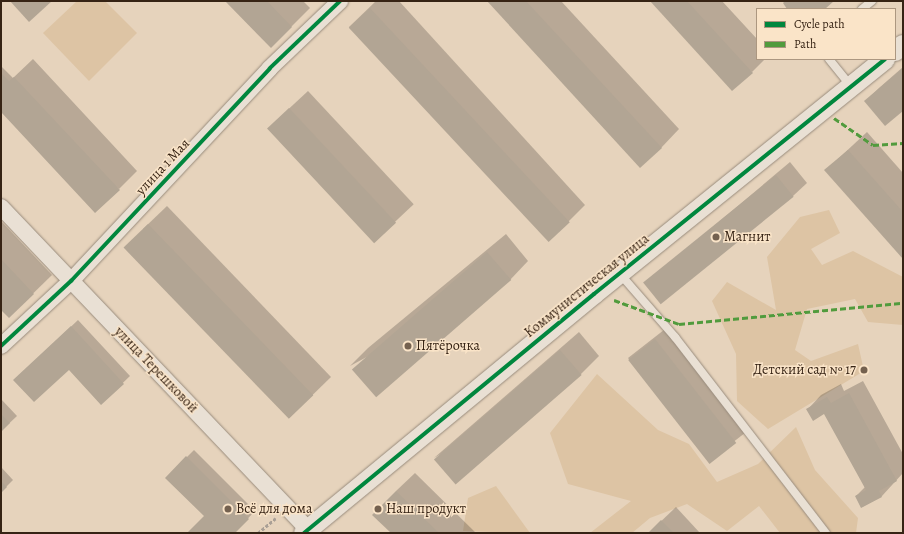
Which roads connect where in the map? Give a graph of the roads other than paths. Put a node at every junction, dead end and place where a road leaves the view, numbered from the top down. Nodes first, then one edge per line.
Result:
1 (340, 1) edge
2 (872, 1) edge
3 (863, 8) edge
4 (830, 60) edge
5 (884, 60) edge
6 (852, 86) junction
7 (1, 207) edge
8 (619, 273) junction
9 (71, 281) junction
10 (1, 346) edge
11 (308, 532) edge
12 (826, 533) edge

1 - 9 street, улица 1 Мая
2 - 3 lane
4 - 6 lane
5 - 6 street, Коммунистическая улица
6 - 8 street, Коммунистическая улица
7 - 9 street, улица Терешковой
8 - 11 street, Коммунистическая улица
8 - 12 lane
9 - 10 street, улица 1 Мая
9 - 11 street, улица Терешковой

